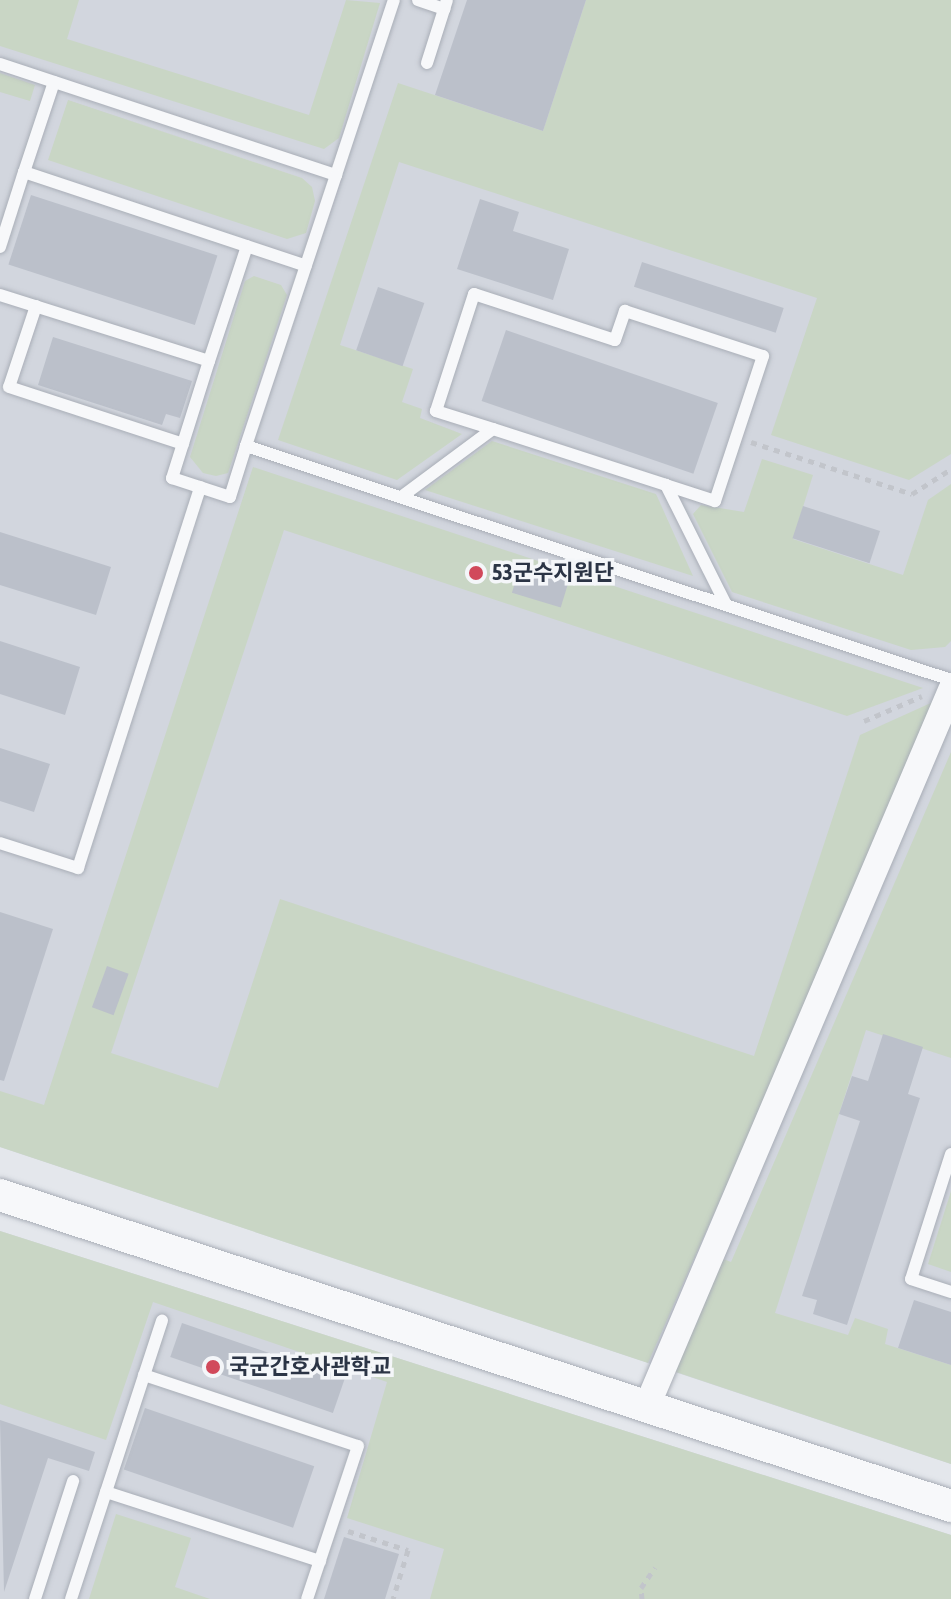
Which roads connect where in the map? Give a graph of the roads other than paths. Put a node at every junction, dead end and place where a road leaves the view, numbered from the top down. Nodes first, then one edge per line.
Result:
1 (394, 0) edge
2 (418, 0) edge
3 (445, 4) edge
4 (427, 63) dead end
5 (0, 64) edge
6 (54, 82) junction
7 (24, 172) junction
8 (336, 175) junction
9 (247, 246) junction
10 (0, 247) edge
11 (306, 266) junction
12 (0, 295) edge
13 (36, 306) junction
14 (209, 361) junction
15 (493, 429) junction
16 (183, 444) junction
17 (246, 446) junction
18 (666, 485) junction
19 (200, 487) junction
20 (401, 497) junction
21 (726, 605) junction
22 (951, 680) edge
23 (944, 690) edge
24 (0, 843) edge
25 (951, 1154) edge
26 (0, 1195) edge
27 (951, 1292) edge
28 (162, 1321) dead end
29 (144, 1375) junction
30 (647, 1406) junction
31 (73, 1481) dead end
32 (106, 1492) junction
33 (951, 1506) edge
34 (320, 1561) junction
35 (35, 1599) edge
36 (71, 1599) edge
37 (307, 1599) edge

1 - 8 lane
2 - 3 lane
3 - 4 lane
5 - 6 lane
6 - 7 lane
6 - 8 lane
7 - 9 lane
7 - 10 lane
8 - 11 lane
9 - 11 lane
9 - 14 lane
11 - 17 lane
12 - 13 lane
13 - 14 lane
13 - 16 lane
14 - 16 lane
15 - 18 lane
15 - 18 lane
15 - 20 lane
16 - 19 lane
17 - 19 lane
17 - 20 lane
18 - 21 lane
19 - 24 lane
20 - 21 lane
21 - 22 lane
23 - 30 street
25 - 27 lane
26 - 30 street
28 - 29 lane
29 - 32 lane
29 - 34 lane
30 - 33 street
31 - 35 lane
32 - 34 lane
32 - 36 lane
34 - 37 lane

